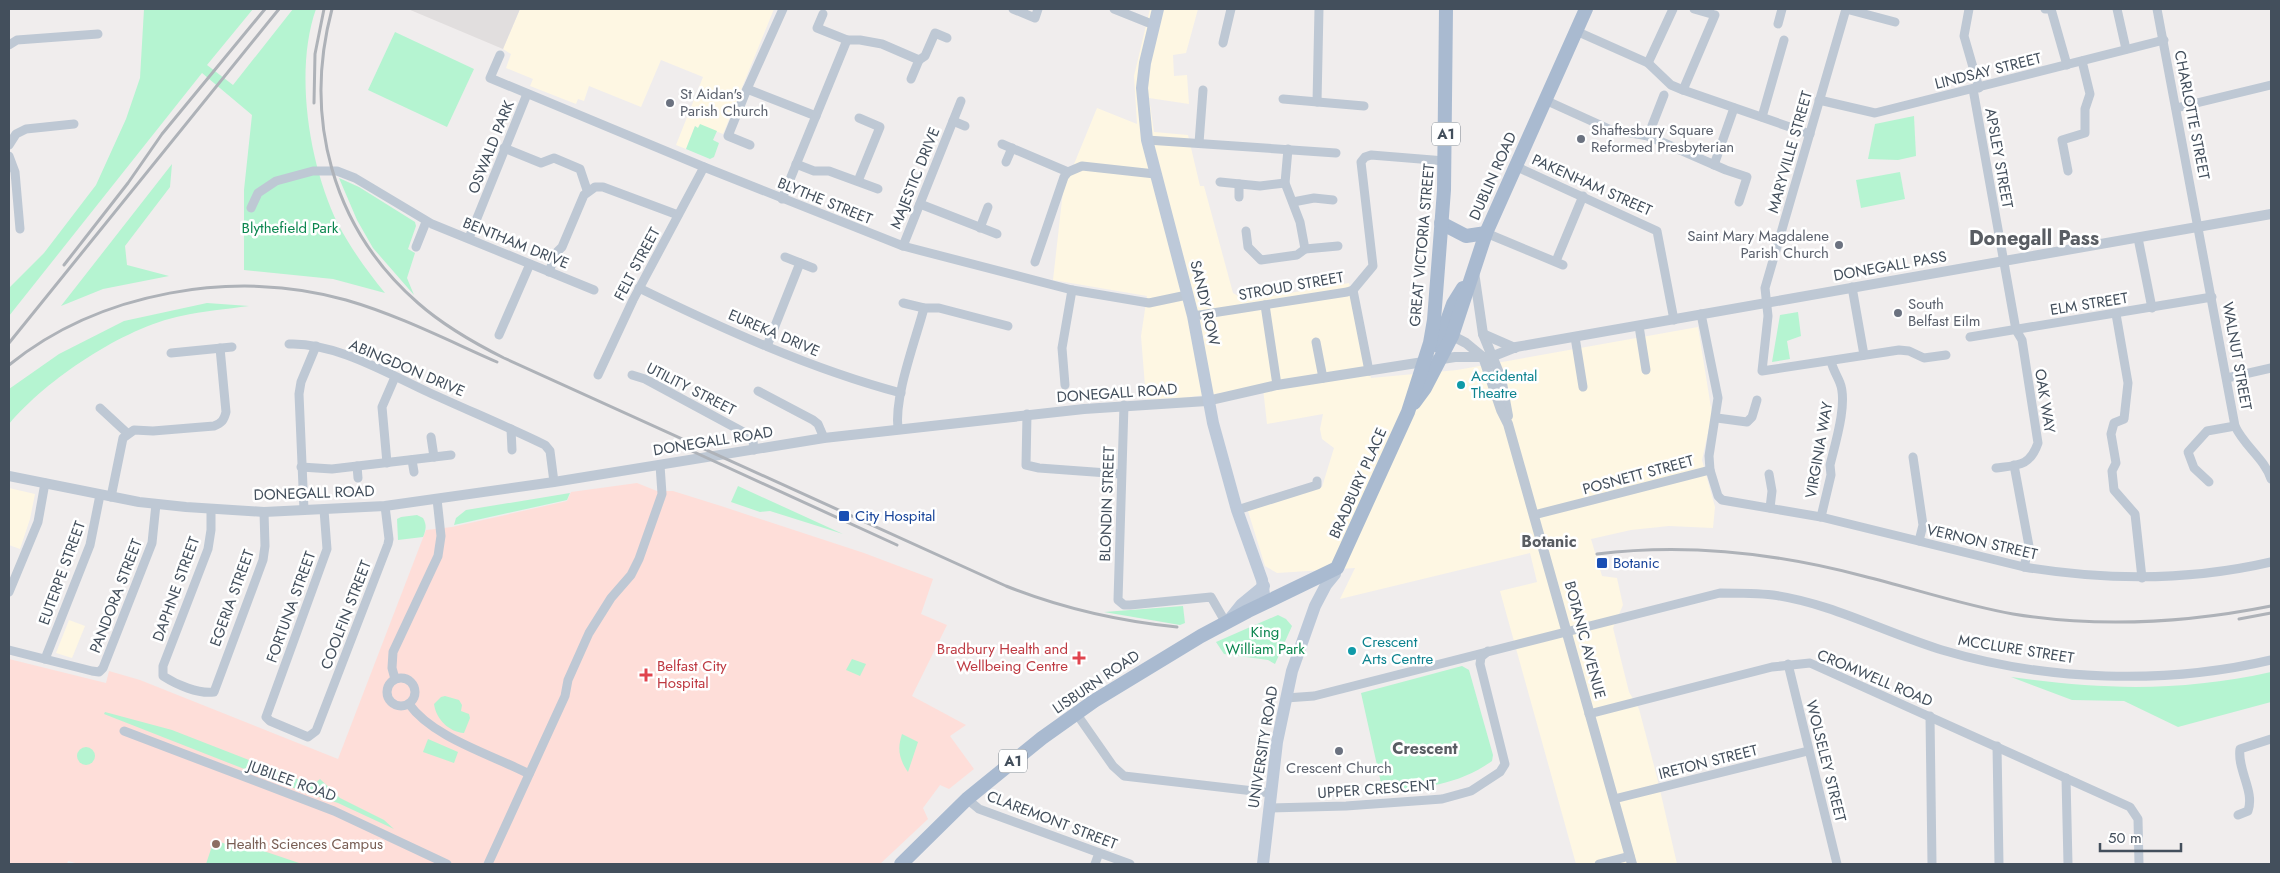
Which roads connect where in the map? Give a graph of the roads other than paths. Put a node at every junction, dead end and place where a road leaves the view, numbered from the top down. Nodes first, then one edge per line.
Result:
1 (783, 9) edge
2 (1012, 9) edge
3 (1038, 9) edge
4 (1114, 9) edge
5 (1158, 9) edge
6 (1231, 9) edge
7 (1320, 9) edge
8 (1446, 9) edge
9 (1586, 9) edge
10 (1673, 9) edge
11 (1694, 9) edge
12 (1782, 9) edge
13 (1846, 9) edge
14 (1969, 9) edge
15 (2045, 9) edge
16 (2118, 9) edge
17 (2157, 9) edge
18 (823, 14) dead end
19 (1895, 22) dead end
20 (1778, 24) dead end
21 (1154, 26) junction
22 (1576, 30) junction
23 (98, 34) dead end
24 (947, 38) dead end
25 (847, 40) junction
26 (1784, 40) dead end
27 (2164, 40) junction
28 (1224, 43) dead end
29 (9, 45) edge
30 (2126, 49) junction
31 (500, 55) dead end
32 (919, 60) junction
33 (2082, 61) junction
34 (1648, 63) junction
35 (2067, 65) junction
36 (911, 79) dead end
37 (2271, 85) edge
38 (1976, 88) junction
39 (746, 89) junction
40 (1203, 90) dead end
41 (1683, 90) junction
42 (527, 94) junction
43 (1664, 95) dead end
44 (1283, 99) dead end
45 (1544, 100) junction
46 (1819, 100) junction
47 (961, 101) dead end
48 (1317, 102) junction
49 (1364, 106) dead end
50 (1734, 108) junction
51 (2176, 108) junction
52 (816, 116) junction
53 (1762, 117) junction
54 (859, 118) dead end
55 (953, 121) junction
56 (74, 124) dead end
57 (965, 126) dead end
58 (1810, 134) junction
59 (1648, 136) junction
60 (1146, 140) junction
61 (1199, 143) junction
62 (1002, 144) dead end
63 (9, 145) edge
64 (750, 145) dead end
65 (504, 148) junction
66 (1012, 148) junction
67 (1288, 149) junction
68 (1336, 153) dead end
69 (9, 156) edge
70 (1445, 161) junction
71 (1006, 162) dead end
72 (796, 164) junction
73 (1515, 166) junction
74 (1714, 166) junction
75 (704, 167) junction
76 (2068, 171) dead end
77 (1068, 172) junction
78 (1155, 174) junction
79 (858, 182) junction
80 (1220, 182) dead end
81 (1240, 184) junction
82 (1285, 184) junction
83 (878, 189) dead end
84 (587, 190) junction
85 (1583, 196) junction
86 (1238, 197) dead end
87 (782, 199) junction
88 (1333, 200) dead end
89 (1294, 202) junction
90 (1739, 202) dead end
91 (920, 204) junction
92 (251, 208) dead end
93 (988, 208) dead end
94 (2271, 214) edge
95 (678, 216) junction
96 (426, 222) junction
97 (1441, 223) junction
98 (2199, 227) junction
99 (980, 228) junction
100 (20, 229) dead end
101 (1246, 231) dead end
102 (1486, 233) junction
103 (997, 234) dead end
104 (469, 238) junction
105 (2138, 238) junction
106 (903, 246) junction
107 (1338, 246) dead end
108 (416, 247) dead end
109 (1305, 249) junction
110 (785, 257) dead end
111 (2004, 261) junction
112 (1035, 262) dead end
113 (800, 263) junction
114 (530, 264) junction
115 (813, 268) dead end
116 (1475, 268) junction
117 (549, 272) junction
118 (1852, 287) junction
119 (640, 288) junction
120 (594, 290) dead end
121 (1072, 290) junction
122 (1353, 290) junction
123 (1187, 295) junction
124 (2212, 297) junction
125 (903, 303) dead end
126 (1767, 303) junction
127 (1265, 305) junction
128 (924, 308) junction
129 (2152, 308) junction
130 (1701, 314) junction
131 (2116, 314) junction
132 (1192, 316) junction
133 (1674, 320) junction
134 (1008, 326) dead end
135 (1638, 326) junction
136 (1443, 329) junction
137 (2016, 330) junction
138 (1483, 334) junction
139 (499, 335) dead end
140 (1575, 337) junction
141 (1970, 337) dead end
142 (1316, 342) dead end
143 (289, 344) dead end
144 (316, 346) junction
145 (767, 346) junction
146 (232, 347) dead end
147 (220, 348) junction
148 (1515, 348) junction
149 (171, 353) dead end
150 (1864, 355) junction
151 (1946, 355) dead end
152 (1487, 357) junction
153 (1432, 361) junction
154 (1831, 361) junction
155 (2271, 368) edge
156 (1646, 370) dead end
157 (1370, 371) junction
158 (598, 375) dead end
159 (632, 376) dead end
160 (395, 377) junction
161 (1323, 378) junction
162 (2227, 378) junction
163 (1065, 384) dead end
164 (1277, 385) junction
165 (1584, 387) dead end
166 (758, 391) dead end
167 (902, 393) junction
168 (1758, 400) dead end
169 (1207, 401) junction
170 (1124, 405) junction
171 (100, 408) dead end
172 (1028, 414) junction
173 (1717, 418) junction
174 (2235, 426) junction
175 (511, 429) junction
176 (898, 429) junction
177 (127, 433) junction
178 (431, 437) dead end
179 (824, 438) junction
180 (512, 450) dead end
181 (752, 450) junction
182 (450, 455) dead end
183 (434, 457) junction
184 (1913, 457) dead end
185 (412, 460) junction
186 (387, 463) junction
187 (664, 464) junction
188 (2014, 465) junction
189 (357, 466) junction
190 (301, 467) junction
191 (1996, 468) dead end
192 (1710, 470) junction
193 (414, 472) dead end
194 (1122, 474) junction
195 (1769, 474) dead end
196 (9, 476) edge
197 (358, 478) dead end
198 (2271, 479) edge
199 (1317, 481) dead end
200 (554, 482) junction
201 (2208, 482) dead end
202 (45, 483) junction
203 (100, 495) junction
204 (111, 497) junction
205 (437, 499) junction
206 (156, 504) junction
207 (385, 506) junction
208 (1770, 508) junction
209 (211, 509) junction
210 (304, 510) junction
211 (324, 510) junction
212 (1237, 510) junction
213 (264, 512) junction
214 (1534, 515) junction
215 (1821, 517) junction
216 (1919, 541) junction
217 (2271, 562) edge
218 (2024, 567) junction
219 (1336, 571) junction
220 (2142, 578) junction
221 (1264, 586) junction
222 (9, 592) edge
223 (1265, 602) junction
224 (1227, 622) junction
225 (1568, 630) junction
226 (9, 650) edge
227 (1490, 650) junction
228 (1466, 657) junction
229 (45, 659) junction
230 (2271, 660) edge
231 (1480, 664) junction
232 (1788, 664) junction
233 (395, 679) junction
234 (214, 692) joint
235 (1286, 698) junction
236 (409, 704) junction
237 (266, 712) joint
238 (1076, 713) junction
239 (1589, 714) junction
240 (1930, 716) junction
241 (124, 731) dead end
242 (2271, 739) edge
243 (1997, 746) junction
244 (1808, 751) junction
245 (529, 774) junction
246 (2066, 778) junction
247 (1271, 793) junction
248 (967, 798) junction
249 (1614, 799) junction
250 (1269, 808) junction
251 (2238, 814) dead end
252 (1099, 853) junction
253 (1631, 860) edge
254 (448, 864) edge
255 (488, 864) edge
256 (901, 864) edge
257 (1095, 864) edge
258 (1130, 864) edge
259 (1263, 864) edge
260 (1599, 864) edge
261 (1838, 864) edge
262 (1932, 864) edge
263 (1999, 864) edge
264 (2068, 864) edge
265 (2139, 864) edge

1 - 39 street
2 - 3 street
4 - 21 street
5 - 21 main road, SANDY ROW
6 - 28 street
7 - 48 street
8 - 70 main road, GREAT VICTORIA STREET / A1
9 - 22 main road, DUBLIN ROAD / A1
10 - 34 street
11 - 41 street
12 - 20 street
13 - 19 street
13 - 46 street, MARYVILLE STREET
14 - 38 street, APSLEY STREET
15 - 35 street
16 - 30 street
17 - 27 street, CHARLOTTE STREET
18 - 25 street
21 - 60 main road, SANDY ROW
22 - 34 street
22 - 45 main road, DUBLIN ROAD / A1
23 - 29 street
24 - 32 street
25 - 32 street
25 - 52 street
26 - 53 street
27 - 30 street, LINDSAY STREET
27 - 51 street, CHARLOTTE STREET
30 - 33 street, LINDSAY STREET
31 - 42 street, BLYTHE STREET
32 - 36 street
33 - 35 street, LINDSAY STREET
33 - 76 street
34 - 41 street
35 - 38 street, LINDSAY STREET
37 - 51 street
38 - 46 street, LINDSAY STREET
38 - 111 street, APSLEY STREET
39 - 52 street
39 - 64 street
40 - 61 street
41 - 50 street
42 - 65 street, OSWALD PARK
42 - 75 street, BLYTHE STREET
43 - 59 street
44 - 48 street
45 - 59 street
45 - 73 main road, DUBLIN ROAD / A1
46 - 58 street, MARYVILLE STREET
47 - 55 street, MAJESTIC DRIVE
48 - 49 street
50 - 53 street
50 - 74 street
51 - 98 street, CHARLOTTE STREET
52 - 72 street
53 - 58 street
54 - 79 street
55 - 57 street, MAJESTIC DRIVE
55 - 91 street, MAJESTIC DRIVE
56 - 63 street
58 - 126 street, MARYVILLE STREET
59 - 74 street
60 - 61 street
60 - 78 main road, SANDY ROW
61 - 67 street
62 - 66 street
65 - 84 street
65 - 104 street, OSWALD PARK
66 - 71 street
66 - 77 street
67 - 68 street
67 - 82 street
69 - 100 street
70 - 97 main road, GREAT VICTORIA STREET / A1
70 - 122 street, STROUD STREET
72 - 79 street
72 - 87 street
73 - 85 street, PAKENHAM STREET
73 - 102 main road, DUBLIN ROAD / A1
74 - 90 street
75 - 87 street, BLYTHE STREET
75 - 95 street, FELT STREET
77 - 78 street
77 - 112 street
78 - 123 main road, SANDY ROW
79 - 83 street
80 - 81 street
81 - 82 street
81 - 86 street
82 - 89 street
84 - 95 street
84 - 117 street
85 - 102 street
85 - 133 street, PAKENHAM STREET
87 - 106 street, BLYTHE STREET
88 - 89 street
89 - 109 street
91 - 99 street
91 - 106 street, MAJESTIC DRIVE
92 - 96 street, BENTHAM DRIVE
93 - 99 street
94 - 98 street, DONEGALL PASS
95 - 119 street, FELT STREET
96 - 104 street, BENTHAM DRIVE
96 - 108 street
97 - 102 main road
97 - 136 main road, GREAT VICTORIA STREET / A1
98 - 105 street, DONEGALL PASS
98 - 124 street, WALNUT STREET
99 - 103 street
101 - 109 street
102 - 116 main road, DUBLIN ROAD / A1
104 - 114 street, BENTHAM DRIVE
105 - 111 street, DONEGALL PASS
105 - 129 street
106 - 121 street, BLYTHE STREET
107 - 109 street
110 - 113 street
111 - 118 street, DONEGALL PASS
111 - 137 street, APSLEY STREET
113 - 115 street
113 - 145 street
114 - 117 street, BENTHAM DRIVE
114 - 139 street
116 - 136 main road, DUBLIN ROAD / A1
116 - 138 street, BOTANIC AVENUE
117 - 120 street, BENTHAM DRIVE
118 - 126 street, DONEGALL PASS
118 - 150 street
119 - 145 street, EUREKA DRIVE
119 - 158 street, FELT STREET
121 - 123 street, BLYTHE STREET
121 - 163 street
122 - 127 street, STROUD STREET
122 - 157 street
123 - 132 main road, SANDY ROW
124 - 129 street, ELM STREET
124 - 162 street, WALNUT STREET
125 - 128 street
126 - 130 street, DONEGALL PASS
126 - 154 street, MARYVILLE STREET
127 - 132 street, STROUD STREET
127 - 164 street
128 - 134 street
128 - 167 street
129 - 131 street, ELM STREET
130 - 133 street, DONEGALL PASS
130 - 173 street, POSNETT STREET
131 - 137 street, ELM STREET
131 - 220 street
132 - 169 main road, SANDY ROW
133 - 135 street, DONEGALL PASS
135 - 140 street, DONEGALL PASS
135 - 156 street
136 - 152 street
136 - 153 main road, GREAT VICTORIA STREET / A1
136 - 153 main road, DUBLIN ROAD / A1
137 - 141 street, ELM STREET
137 - 188 street, OAK WAY
138 - 148 street
138 - 152 street, BOTANIC AVENUE
140 - 148 street, DONEGALL PASS
140 - 165 street
142 - 161 street
143 - 144 street, ABINGDON DRIVE
144 - 160 street, ABINGDON DRIVE
144 - 190 street
145 - 167 street, EUREKA DRIVE
146 - 147 street
147 - 149 street
147 - 177 street
148 - 152 street, DONEGALL PASS
150 - 151 street
150 - 154 street
152 - 153 street, DONEGALL PASS
152 - 214 street, BOTANIC AVENUE
153 - 157 street, DONEGALL ROAD
153 - 219 main road, BRADBURY PLACE / A1
154 - 215 street, VIRGINIA WAY
155 - 162 street
157 - 161 street, DONEGALL ROAD
159 - 181 street, UTILITY STREET
160 - 175 street, ABINGDON DRIVE
160 - 186 street
161 - 164 street, DONEGALL ROAD
162 - 174 street, WALNUT STREET
164 - 169 street, DONEGALL ROAD
166 - 179 street
167 - 176 street
168 - 173 street
169 - 170 street, DONEGALL ROAD
169 - 212 main road, SANDY ROW
170 - 172 street, DONEGALL ROAD
170 - 194 street, BLONDIN STREET
171 - 177 street
172 - 176 street, DONEGALL ROAD
172 - 194 street
173 - 192 street, POSNETT STREET
174 - 198 street, WALNUT STREET
174 - 201 street
175 - 180 street
175 - 200 street, ABINGDON DRIVE
176 - 179 street, DONEGALL ROAD
177 - 204 street
178 - 183 street
179 - 181 street, DONEGALL ROAD
181 - 187 street, DONEGALL ROAD
182 - 183 street
183 - 185 street
184 - 216 street
185 - 186 street
185 - 193 street
186 - 189 street
187 - 200 street, DONEGALL ROAD
187 - 245 street
188 - 191 street, OAK WAY
188 - 218 street
189 - 190 street
189 - 197 street
190 - 210 street
192 - 208 street, VERNON STREET
192 - 214 street, POSNETT STREET
194 - 224 street, BLONDIN STREET
195 - 208 street
196 - 202 street, DONEGALL ROAD
199 - 212 street
200 - 205 street, DONEGALL ROAD
202 - 203 street, DONEGALL ROAD
202 - 222 street
203 - 204 street, DONEGALL ROAD
203 - 229 street, EUTERPE STREET
204 - 206 street, DONEGALL ROAD
205 - 207 street, DONEGALL ROAD
205 - 233 street
206 - 209 street, DONEGALL ROAD
206 - 229 street, PANDORA STREET
207 - 211 street, DONEGALL ROAD
207 - 237 street, COOLFIN STREET
208 - 215 street, VERNON STREET
209 - 213 street, DONEGALL ROAD
209 - 234 street, DAPHNE STREET
210 - 211 street, DONEGALL ROAD
210 - 213 street, DONEGALL ROAD
211 - 237 street, FORTUNA STREET
212 - 221 main road, SANDY ROW
213 - 234 street, EGERIA STREET
214 - 225 street, BOTANIC AVENUE
215 - 216 street, VERNON STREET
216 - 218 street, VERNON STREET
217 - 220 street, VERNON STREET
218 - 220 street, VERNON STREET
219 - 223 main road, LISBURN ROAD / A1
219 - 235 main road, UNIVERSITY ROAD
221 - 223 main road, SANDY ROW
221 - 224 main road
223 - 224 main road, LISBURN ROAD / A1
224 - 238 main road, LISBURN ROAD / A1
225 - 227 street, MCCLURE STREET
225 - 230 street, MCCLURE STREET
225 - 239 street, BOTANIC AVENUE
226 - 229 street
227 - 228 street, MCCLURE STREET
227 - 231 street
228 - 231 street
228 - 235 street, MCCLURE STREET
231 - 250 street, UPPER CRESCENT
232 - 239 street, CROMWELL ROAD
232 - 240 street, CROMWELL ROAD
232 - 244 street, WOLSELEY STREET
233 - 236 street
233 - 236 street
235 - 247 main road, UNIVERSITY ROAD
236 - 245 street
238 - 247 street
238 - 248 main road, LISBURN ROAD / A1
239 - 249 street, BOTANIC AVENUE
240 - 243 street, CROMWELL ROAD
240 - 262 street
241 - 254 street, JUBILEE ROAD
242 - 251 street
243 - 246 street, CROMWELL ROAD
243 - 263 street
244 - 249 street, IRETON STREET
244 - 261 street, WOLSELEY STREET
245 - 255 street
246 - 264 street
246 - 265 street, CROMWELL ROAD
247 - 250 main road, UNIVERSITY ROAD
248 - 252 street, CLAREMONT STREET
248 - 256 main road, LISBURN ROAD / A1
249 - 253 street, BOTANIC AVENUE
250 - 259 main road, UNIVERSITY ROAD
252 - 257 street
252 - 258 street, CLAREMONT STREET
253 - 260 street

